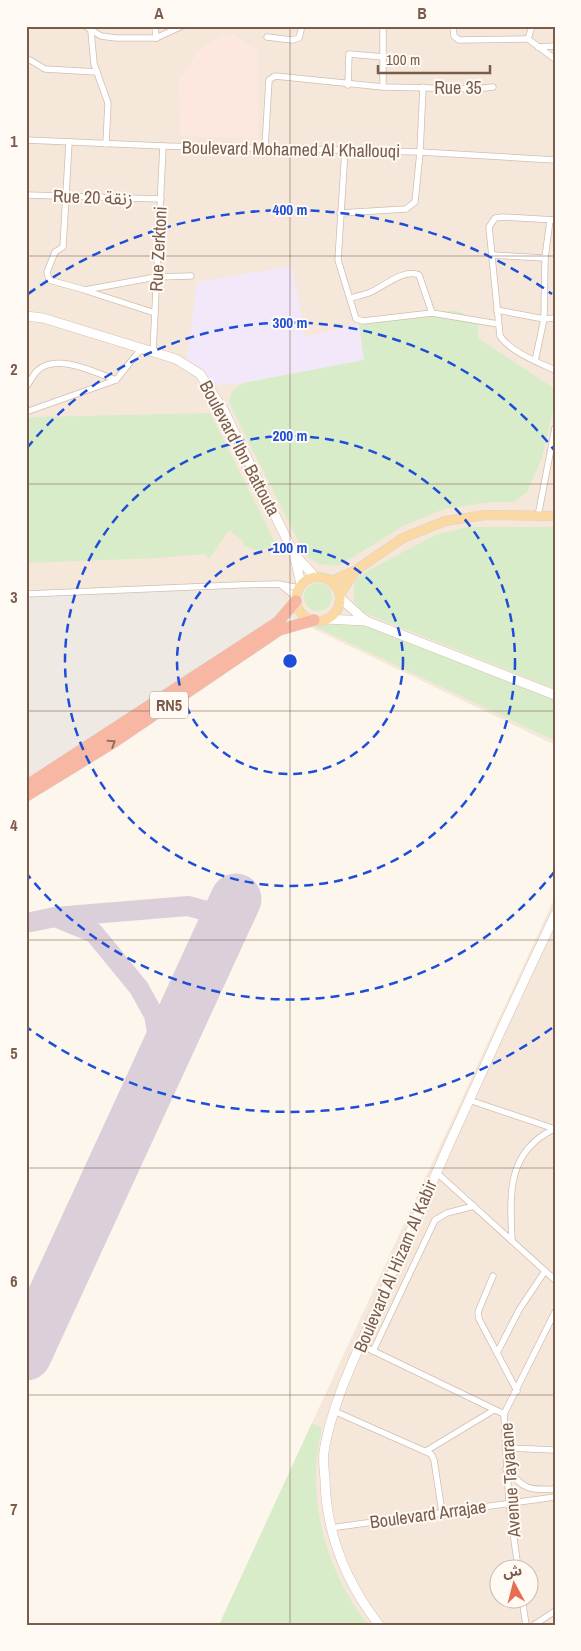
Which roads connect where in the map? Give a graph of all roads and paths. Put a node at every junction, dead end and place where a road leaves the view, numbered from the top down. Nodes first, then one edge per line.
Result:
1 (85, 26) edge
2 (155, 26) edge
3 (182, 26) edge
4 (302, 26) edge
5 (384, 26) edge
6 (453, 26) edge
7 (532, 26) edge
8 (91, 32) junction
9 (267, 37) dead end
10 (156, 38) junction
11 (528, 40) junction
12 (555, 46) edge
13 (538, 47) junction
14 (384, 57) junction
15 (555, 59) edge
16 (26, 61) edge
17 (97, 72) junction
18 (348, 85) junction
19 (383, 87) junction
20 (423, 87) junction
21 (493, 87) dead end
22 (26, 140) edge
23 (69, 142) junction
24 (106, 144) junction
25 (162, 146) junction
26 (265, 147) junction
27 (345, 150) junction
28 (420, 152) junction
29 (555, 160) edge
30 (26, 195) edge
31 (67, 196) junction
32 (161, 198) junction
33 (340, 213) junction
34 (553, 220) edge
35 (492, 255) junction
36 (545, 258) junction
37 (191, 276) dead end
38 (156, 277) junction
39 (85, 290) junction
40 (351, 298) junction
41 (497, 310) junction
42 (155, 313) junction
43 (432, 313) junction
44 (26, 316) edge
45 (555, 318) edge
46 (544, 319) junction
47 (498, 324) junction
48 (141, 349) junction
49 (153, 352) junction
50 (535, 361) junction
51 (555, 370) edge
52 (116, 380) junction
53 (26, 387) edge
54 (27, 411) edge
55 (555, 428) edge
56 (538, 516) junction
57 (555, 516) edge
58 (294, 554) junction
59 (356, 570) junction
60 (315, 577) junction
61 (331, 581) junction
62 (279, 584) junction
63 (298, 592) junction
64 (26, 594) edge
65 (340, 596) junction
66 (320, 620) junction
67 (366, 621) junction
68 (555, 695) edge
69 (26, 786) edge
70 (26, 796) edge
71 (554, 920) edge
72 (469, 1100) junction
73 (554, 1130) edge
74 (436, 1172) junction
75 (474, 1206) junction
76 (512, 1241) junction
77 (545, 1271) junction
78 (494, 1276) dead end
79 (555, 1280) edge
80 (555, 1312) edge
81 (361, 1345) junction
82 (373, 1351) junction
83 (497, 1353) junction
84 (517, 1390) junction
85 (494, 1410) junction
86 (334, 1411) junction
87 (504, 1414) junction
88 (505, 1448) junction
89 (426, 1450) junction
90 (555, 1450) edge
91 (506, 1469) junction
92 (555, 1489) edge
93 (555, 1497) edge
94 (509, 1503) junction
95 (442, 1512) junction
96 (330, 1528) junction
97 (517, 1558) edge
98 (523, 1608) edge
99 (555, 1611) edge
100 (379, 1625) edge
101 (526, 1625) edge
102 (534, 1625) edge

1 - 8 street
2 - 10 street
3 - 10 street
4 - 9 street
5 - 14 street
6 - 11 street
7 - 11 street
8 - 10 street
8 - 17 street
11 - 13 street
12 - 13 street
13 - 15 street
14 - 18 street
14 - 19 street
16 - 17 street
17 - 24 street
18 - 19 street, Rue 35
18 - 26 street, Rue 35
19 - 20 street, Rue 35
20 - 21 street, Rue 35
20 - 28 street
22 - 23 street, Boulevard Mohamed Al Khallouqi
23 - 24 street, Boulevard Mohamed Al Khallouqi
23 - 31 street
24 - 25 street, Boulevard Mohamed Al Khallouqi
25 - 26 street, Boulevard Mohamed Al Khallouqi
25 - 32 street, Rue Zerktoni
26 - 27 street, Boulevard Mohamed Al Khallouqi
27 - 28 street, Boulevard Mohamed Al Khallouqi
27 - 33 street
28 - 29 street, Boulevard Mohamed Al Khallouqi
28 - 33 street
30 - 31 street, Rue 20 زنقة
31 - 32 street, Rue 20 زنقة
31 - 39 street
32 - 38 street, Rue Zerktoni
33 - 40 street
34 - 35 street
34 - 36 street
35 - 36 street
35 - 41 street
36 - 46 street
37 - 38 street
38 - 39 street
38 - 42 street, Rue Zerktoni
39 - 42 street
40 - 43 street
40 - 43 street
41 - 46 street
41 - 47 street
42 - 49 street, Rue Zerktoni
43 - 47 street
44 - 48 main road, Boulevard Ibn Battouta
45 - 46 street
46 - 50 street
47 - 50 street
48 - 49 main road, Boulevard Ibn Battouta
48 - 52 street
49 - 58 main road, Boulevard Ibn Battouta
50 - 51 street
52 - 53 street
52 - 54 street
55 - 56 street
56 - 57 main road
56 - 59 main road
58 - 60 main road
58 - 63 main road
59 - 61 main road
59 - 65 main road
60 - 61 main road
60 - 63 main road, RN5
61 - 65 main road
62 - 63 street
62 - 63 street
62 - 64 street
63 - 66 main road
63 - 69 highway, RN5
65 - 66 main road
65 - 67 main road
66 - 67 main road
70 -> 66 highway, RN5
67 - 68 main road
71 - 72 main road, Boulevard Al Hizam Al Kabir
72 - 73 street
72 - 74 main road, Boulevard Al Hizam Al Kabir
73 - 76 street
74 - 75 street
74 - 81 main road, Boulevard Al Hizam Al Kabir
75 - 76 street
75 - 82 street
76 - 77 street
77 - 79 street
77 - 83 street
78 - 83 street
80 - 84 street, Avenue Tayarane
81 - 82 street
81 - 86 main road, Boulevard Al Hizam Al Kabir
82 - 85 street
83 - 84 street
84 - 87 street, Avenue Tayarane
85 - 87 street
85 - 89 street
86 - 89 street
86 - 96 main road, Boulevard Al Hizam Al Kabir
87 - 88 street, Avenue Tayarane
88 - 90 street
88 - 91 street, Avenue Tayarane
89 - 95 street
91 - 92 street
91 - 94 street, Avenue Tayarane
93 - 94 street, Boulevard Arrajae
94 - 95 street, Boulevard Arrajae
94 - 97 street, Avenue Tayarane
95 - 96 street, Boulevard Arrajae
96 - 100 main road, Boulevard Al Hizam Al Kabir
98 - 101 street
99 - 102 street

